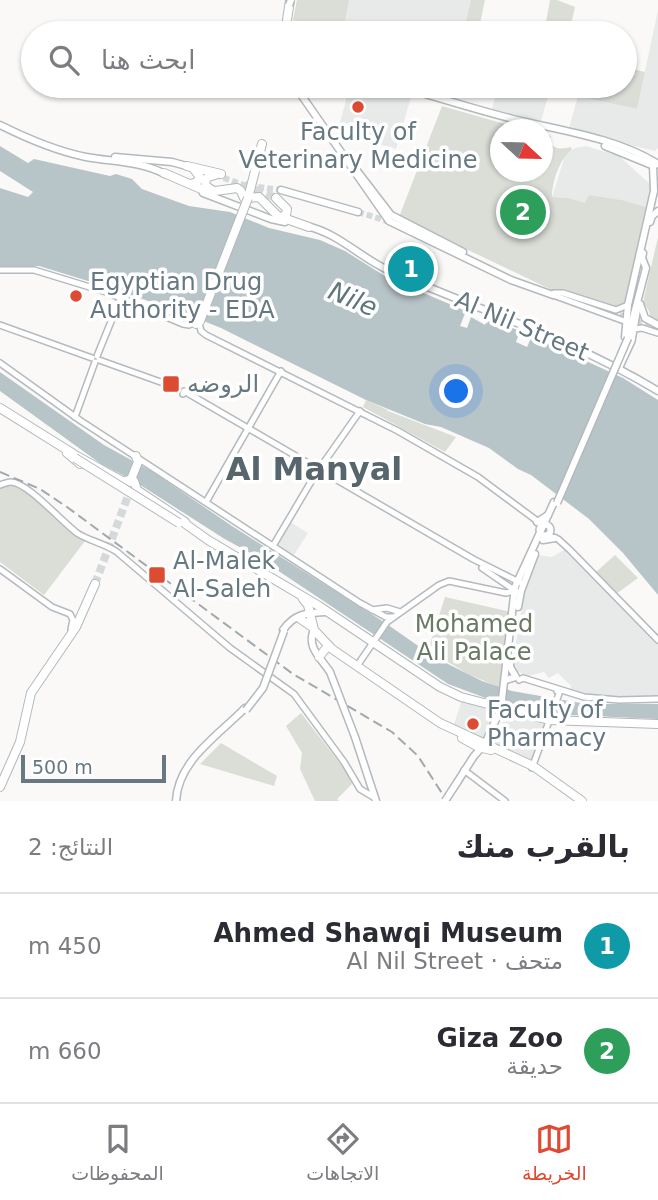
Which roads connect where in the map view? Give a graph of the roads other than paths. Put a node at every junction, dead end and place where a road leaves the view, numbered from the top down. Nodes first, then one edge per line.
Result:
1 (290, 1) edge
2 (286, 21) edge
3 (305, 98) edge
4 (305, 98) edge
5 (428, 98) edge
6 (437, 98) edge
7 (504, 119) edge
8 (505, 119) edge
9 (0, 123) edge
10 (553, 131) edge
11 (553, 133) edge
12 (579, 138) junction
13 (262, 144) dead end
14 (130, 159) junction
15 (656, 166) edge
16 (190, 167) junction
17 (164, 173) junction
18 (657, 176) edge
19 (191, 184) junction
20 (228, 189) junction
21 (278, 194) joint
22 (246, 198) junction
23 (656, 198) edge
24 (658, 211) edge
25 (358, 212) tunnel mouth
26 (386, 214) junction
27 (280, 217) junction
28 (309, 227) junction
29 (0, 270) edge
30 (635, 275) junction
31 (645, 277) junction
32 (554, 294) junction
33 (121, 297) junction
34 (638, 304) junction
35 (628, 305) junction
36 (618, 311) junction
37 (641, 317) junction
38 (624, 319) junction
39 (196, 322) junction
40 (0, 325) edge
41 (658, 326) edge
42 (636, 328) junction
43 (658, 333) edge
44 (626, 338) junction
45 (96, 359) junction
46 (1, 364) edge
47 (619, 369) junction
48 (281, 371) junction
49 (169, 385) dead end
50 (658, 391) edge
51 (0, 410) edge
52 (360, 411) junction
53 (75, 417) junction
54 (247, 429) junction
55 (67, 452) junction
56 (139, 462) junction
57 (318, 471) junction
58 (1, 484) edge
59 (131, 485) junction
60 (206, 502) junction
61 (555, 503) junction
62 (189, 528) junction
63 (542, 528) junction
64 (558, 540) junction
65 (539, 544) junction
66 (273, 546) junction
67 (0, 567) edge
68 (506, 580) junction
69 (520, 583) junction
70 (517, 591) junction
71 (309, 600) junction
72 (387, 608) junction
73 (372, 610) junction
74 (310, 612) junction
75 (327, 612) junction
76 (400, 612) junction
77 (80, 614) junction
78 (299, 618) junction
79 (386, 620) junction
80 (74, 626) junction
81 (315, 630) junction
82 (284, 631) junction
83 (658, 640) edge
84 (374, 641) junction
85 (327, 647) junction
86 (319, 657) junction
87 (357, 666) junction
88 (517, 678) junction
89 (376, 679) junction
90 (505, 682) junction
91 (559, 694) junction
92 (658, 699) edge
93 (501, 706) junction
94 (549, 719) junction
95 (658, 724) edge
96 (481, 746) junction
97 (474, 756) joint
98 (535, 764) junction
99 (6, 769) junction
100 (465, 771) junction
101 (0, 782) edge
102 (0, 787) edge
103 (375, 799) edge
104 (447, 799) edge
105 (177, 801) edge
106 (505, 801) edge
107 (580, 801) edge

1 - 2 highway
3 - 26 main road
4 - 26 main road
5 - 7 main road
6 - 8 main road
9 - 14 main road
10 - 12 main road
11 - 12 main road
12 - 15 main road
13 - 22 highway
14 - 16 main road
14 - 17 main road, Al Nil Street
15 - 18 main road
16 - 19 highway
16 - 20 highway
17 - 19 highway
17 - 28 main road, Al Nil Street
18 - 23 main road
19 - 20 highway
20 - 22 highway
21 - 25 main road
21 - 27 highway
22 - 27 highway
22 - 39 highway, bridge
23 - 30 main road
24 - 31 main road
26 - 32 main road
27 - 28 highway
28 - 47 main road, Al Nil Street
29 - 33 street
30 - 31 main road
30 - 35 main road
31 - 34 main road
32 - 36 street
32 - 38 street
33 - 39 street
33 - 45 street
34 - 37 main road
34 - 41 main road
34 - 42 street
34 - 44 main road
35 - 36 street
35 - 38 main road
36 - 38 street
37 - 41 main road
37 - 42 main road
38 - 44 main road
39 - 48 street
40 - 45 street
42 - 43 street
42 - 47 street
44 - 61 main road, bridge
45 - 49 street
45 - 53 street
46 - 53 street
47 - 50 main road, Al Nil Street
48 - 52 street
48 - 54 street
51 - 55 highway
52 - 57 street
52 - 63 street
53 - 56 street
54 - 54 street
54 - 57 street
54 - 60 street
55 - 59 highway
55 - 62 highway, bridge
56 - 59 highway
56 - 60 street
57 - 66 street
57 - 68 street
58 - 103 street
59 - 62 highway
60 - 66 street
61 - 63 main road
61 - 63 main road
62 - 71 highway
62 - 74 highway
63 - 64 street
63 - 65 main road
63 - 69 main road
64 - 65 main road
64 - 83 street
65 - 69 main road
66 - 73 street
67 - 77 street
67 - 80 street
68 - 69 street
68 - 70 street
69 - 70 main road
70 - 76 street
70 - 88 main road
70 - 90 main road
71 - 74 main road
71 - 75 highway
72 - 73 street
72 - 76 street
72 - 79 street
73 - 79 street
74 - 75 main road
74 - 78 main road
74 - 81 highway
74 - 82 main road
75 - 81 highway
75 - 84 highway
76 - 79 street
77 - 77 highway
77 - 80 highway
78 - 81 highway
78 - 82 main road
79 - 84 street
80 - 99 highway
81 - 85 highway
81 - 86 main road
81 - 87 highway
82 - 105 main road, bridge
84 - 87 street
84 - 93 highway
85 - 86 highway
85 - 89 highway
86 - 103 main road, bridge
87 - 89 highway
88 - 90 main road
88 - 91 street
89 - 96 highway
90 - 93 main road
91 - 92 street
91 - 94 street
93 - 94 highway
93 - 96 main road
94 - 95 highway
94 - 98 street
96 - 97 highway
96 - 98 highway
96 - 100 street
97 - 100 main road
98 - 107 highway
99 - 101 highway
99 - 102 highway
100 - 104 street
100 - 104 main road, bridge
100 - 106 street

